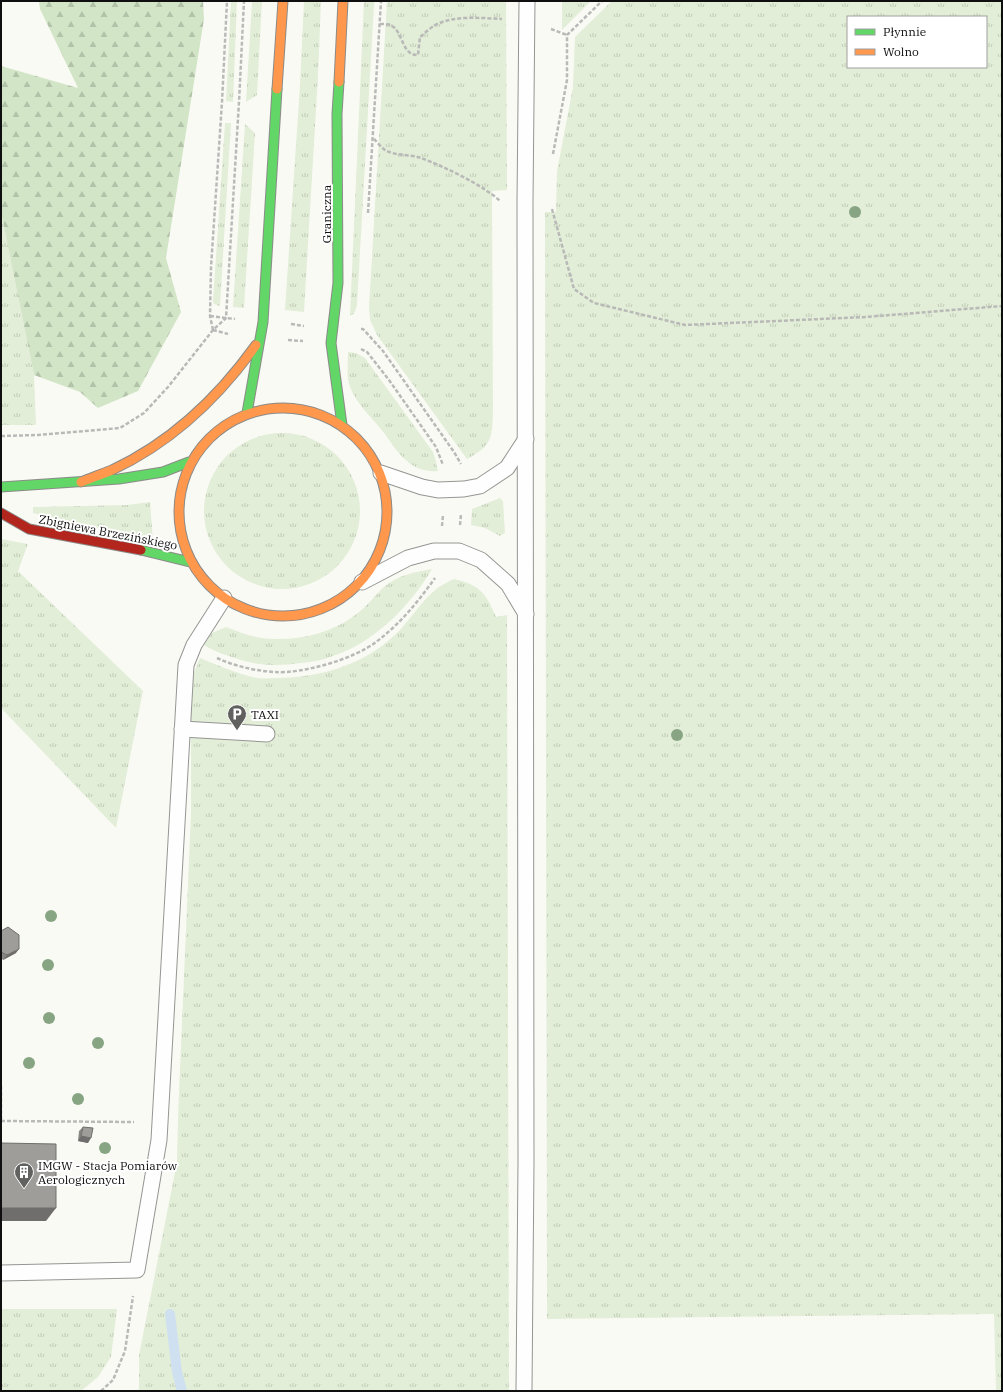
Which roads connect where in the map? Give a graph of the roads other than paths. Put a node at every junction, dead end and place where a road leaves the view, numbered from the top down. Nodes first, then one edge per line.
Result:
1 (283, 1) edge
2 (343, 1) edge
3 (527, 1) edge
4 (260, 338) junction
5 (247, 413) junction
6 (342, 425) junction
7 (526, 439) junction
8 (189, 462) junction
9 (381, 474) junction
10 (81, 482) junction
11 (1, 487) edge
12 (1, 513) edge
13 (190, 562) junction
14 (362, 582) junction
15 (224, 598) junction
16 (526, 614) junction
17 (182, 729) junction
18 (267, 734) dead end
19 (1, 1273) edge
20 (524, 1391) edge

1 - 4 main road
2 - 6 main road, Graniczna
3 - 7 lane
4 - 5 main road
4 - 10 main road
5 - 6 main road
5 - 8 main road
6 - 9 main road
7 - 9 lane
7 - 16 lane
8 - 10 main road
8 - 13 main road
9 - 14 main road
10 - 11 main road
12 - 13 main road, Zbigniewa Brzezińskiego
13 - 15 main road
14 - 15 main road
14 - 16 lane
15 - 17 lane
16 - 20 lane
17 - 18 lane
17 - 19 lane

